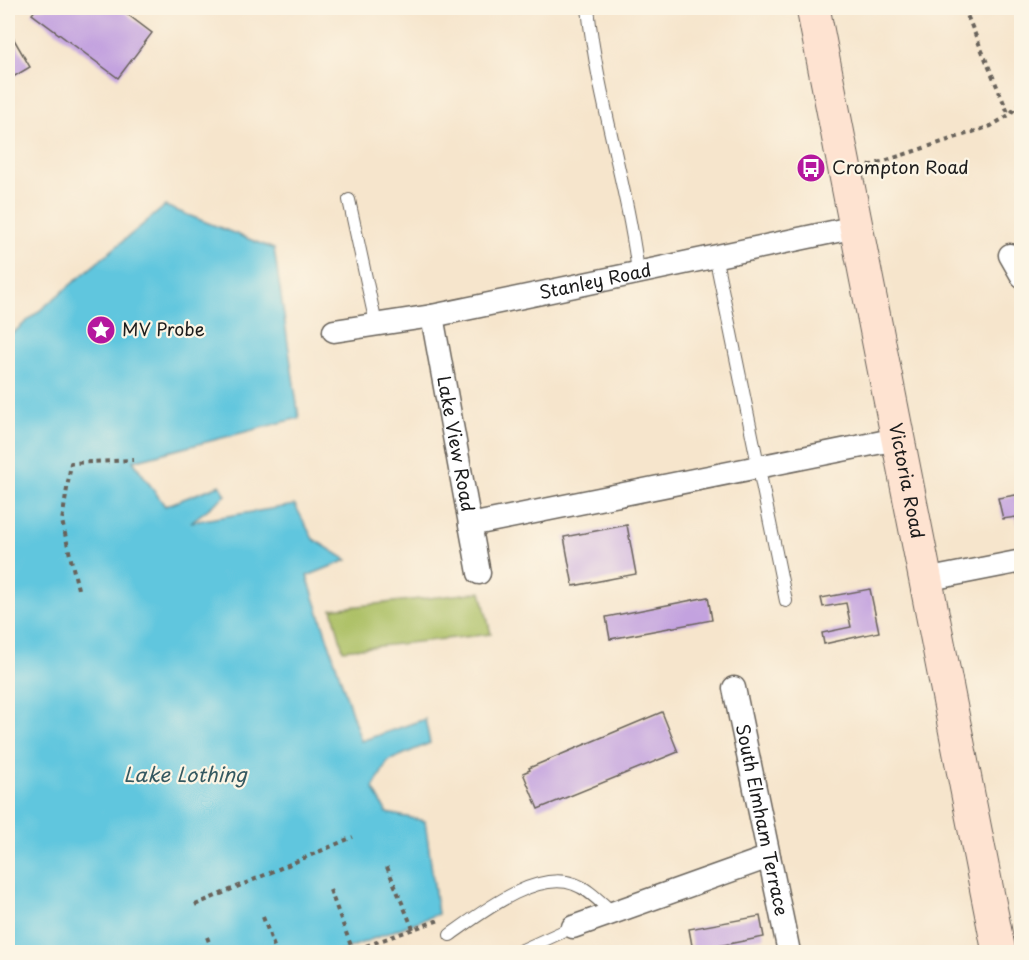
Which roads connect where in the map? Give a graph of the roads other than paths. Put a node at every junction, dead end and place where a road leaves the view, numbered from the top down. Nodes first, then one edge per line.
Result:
1 (588, 8) edge
2 (813, 8) edge
3 (349, 200) dead end
4 (856, 227) junction
5 (715, 255) junction
6 (1010, 255) dead end
7 (638, 272) junction
8 (1022, 276) edge
9 (432, 316) junction
10 (376, 324) junction
11 (334, 331) dead end
12 (897, 439) junction
13 (760, 466) junction
14 (470, 525) junction
15 (1022, 561) edge
16 (479, 573) dead end
17 (925, 580) junction
18 (786, 601) dead end
19 (734, 688) dead end
20 (769, 857) junction
21 (611, 911) junction
22 (573, 927) joint
23 (445, 934) road end
24 (518, 952) edge
25 (789, 952) edge
26 (999, 952) edge

1 - 7 lane
2 - 4 main road, Victoria Road
3 - 10 lane
4 - 5 street, Stanley Road
4 - 12 main road, Victoria Road
5 - 7 street, Stanley Road
5 - 13 lane
6 - 8 street
7 - 9 street, Stanley Road
9 - 10 street, Stanley Road
9 - 14 street, Lake View Road
10 - 11 street, Stanley Road
12 - 13 street
12 - 17 main road, Victoria Road
13 - 14 street
13 - 18 lane
14 - 16 street, Lake View Road
15 - 17 street
17 - 26 main road, Victoria Road
19 - 20 street, South Elmham Terrace
20 - 21 street
20 - 25 street, South Elmham Terrace
21 - 22 street
21 - 23 lane
22 - 24 lane

